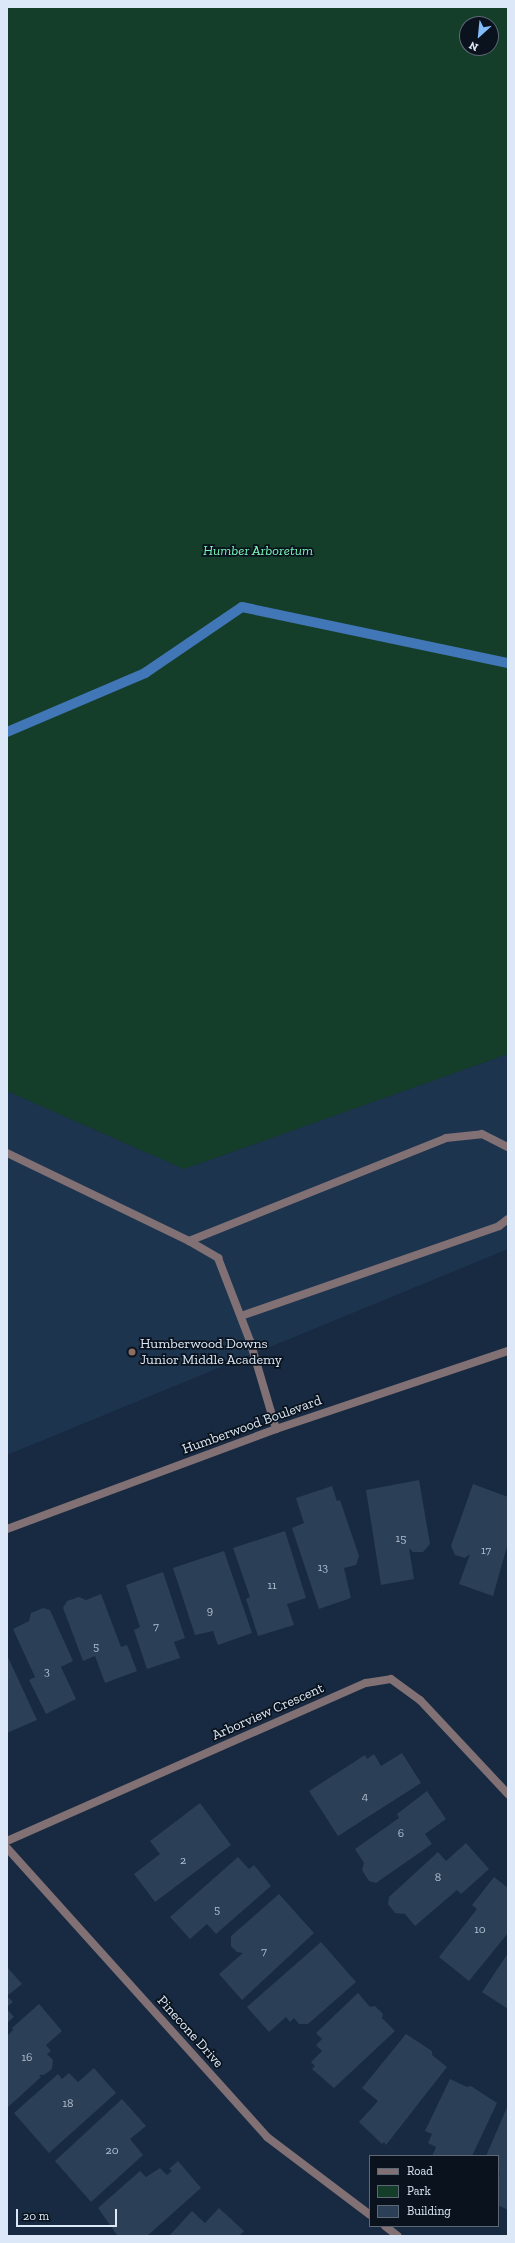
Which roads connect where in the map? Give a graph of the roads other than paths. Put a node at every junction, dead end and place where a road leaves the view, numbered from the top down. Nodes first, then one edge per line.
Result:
1 (508, 1147) edge
2 (7, 1153) edge
3 (508, 1219) edge
4 (189, 1241) junction
5 (241, 1316) junction
6 (508, 1351) edge
7 (276, 1429) junction
8 (7, 1529) edge
9 (508, 1794) edge
10 (7, 1841) edge
11 (7, 1848) edge
12 (369, 2214) edge
13 (386, 2227) edge
14 (398, 2236) edge

1 - 4 street
2 - 4 street
3 - 5 street
4 - 5 street
5 - 7 street
6 - 7 street, Humberwood Boulevard
7 - 8 street, Humberwood Boulevard
9 - 10 street, Arborview Crescent
11 - 12 street, Pinecone Drive
13 - 14 street

